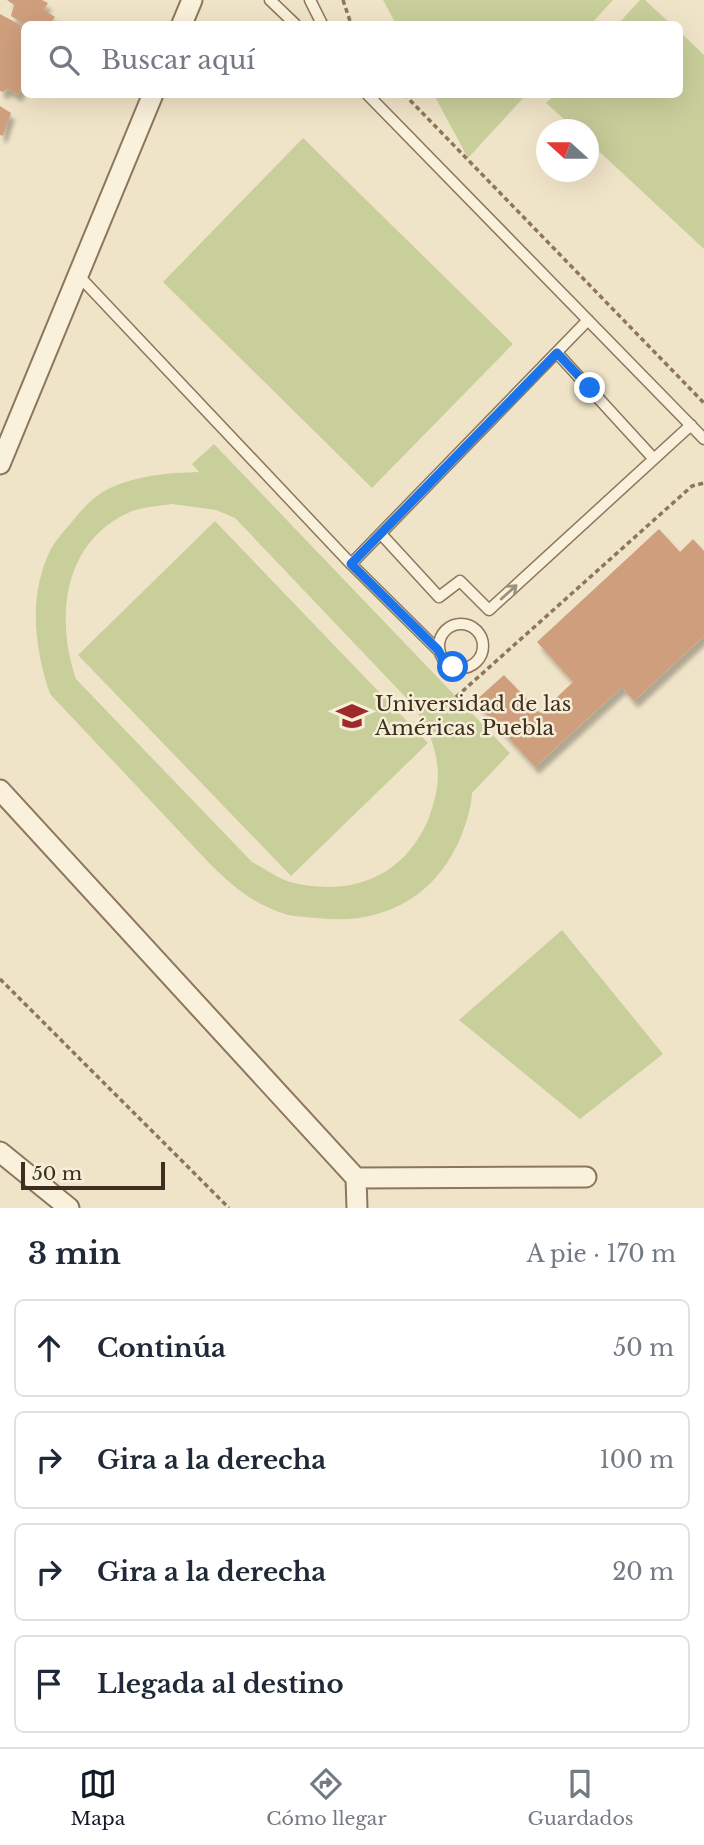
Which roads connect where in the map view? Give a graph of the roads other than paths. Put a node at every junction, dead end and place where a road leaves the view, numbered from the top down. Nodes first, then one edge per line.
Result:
1 (270, 0) edge
2 (310, 0) edge
3 (194, 1) edge
4 (184, 21) edge
5 (292, 21) edge
6 (320, 21) edge
7 (151, 98) edge
8 (372, 98) edge
9 (78, 275) junction
10 (588, 320) junction
11 (557, 353) junction
12 (691, 425) junction
13 (704, 439) edge
14 (654, 459) junction
15 (0, 464) edge
16 (382, 535) junction
17 (351, 564) junction
18 (438, 650) junction
19 (0, 790) edge
20 (0, 1152) edge
21 (586, 1177) dead end
22 (356, 1178) junction
23 (69, 1208) edge
24 (357, 1208) edge

1 - 5 lane
2 - 6 lane
3 - 4 street
7 - 9 street
8 - 10 lane
9 - 15 street
9 - 17 lane
10 - 11 lane
10 - 12 lane
11 - 14 lane
11 - 16 lane
12 - 13 lane
12 - 14 lane
16 -> 14 lane
16 - 17 lane
17 - 18 lane
18 - 18 lane
19 - 22 street
20 - 23 street
21 - 22 street
22 - 24 street

